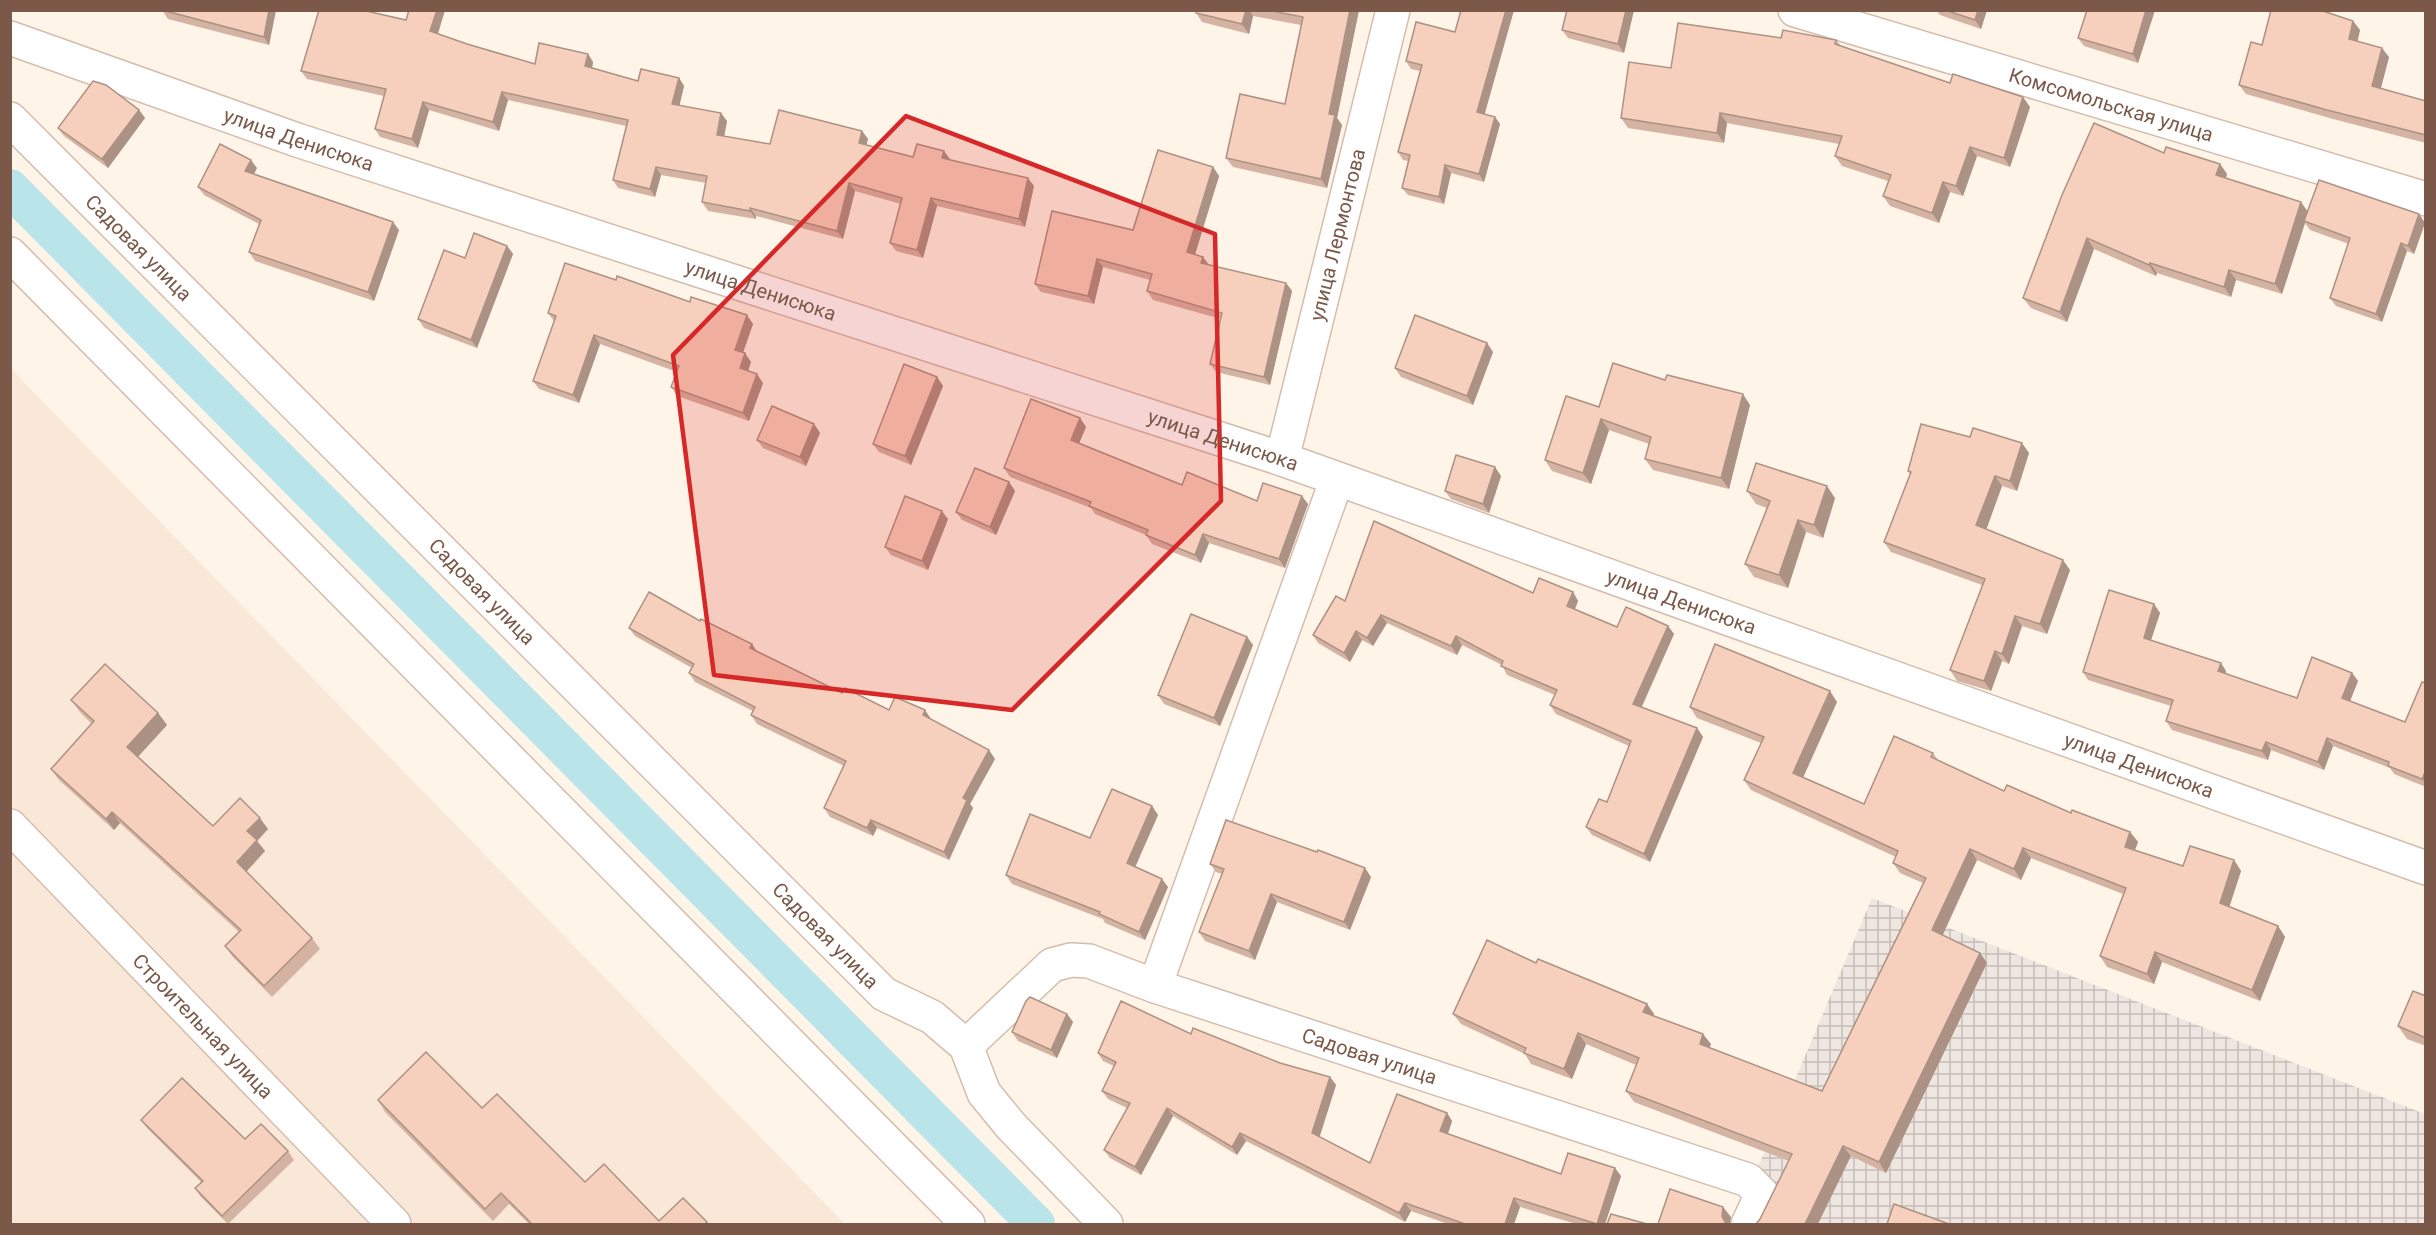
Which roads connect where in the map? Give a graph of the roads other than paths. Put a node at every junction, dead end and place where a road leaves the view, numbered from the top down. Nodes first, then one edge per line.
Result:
1 (1393, 10) edge
2 (1795, 10) edge
3 (10, 38) edge
4 (10, 119) edge
5 (2426, 199) edge
6 (10, 254) edge
7 (1282, 459) junction
8 (1337, 479) junction
9 (10, 826) edge
10 (2426, 868) edge
11 (1155, 986) junction
12 (966, 1046) junction
13 (394, 1224) edge
14 (968, 1224) edge
15 (1106, 1224) edge
16 (1749, 1224) edge

1 - 7 street, улица Лермонтова
2 - 5 street, Комсомольская улица
3 - 7 street, улица Денисюка
4 - 12 street, Садовая улица
6 - 14 street
7 - 8 street, улица Денисюка
8 - 10 street, улица Денисюка
8 - 11 street
9 - 13 street, Строительная улица
11 - 12 street, Садовая улица
11 - 16 street, Садовая улица
12 - 15 street, Садовая улица

